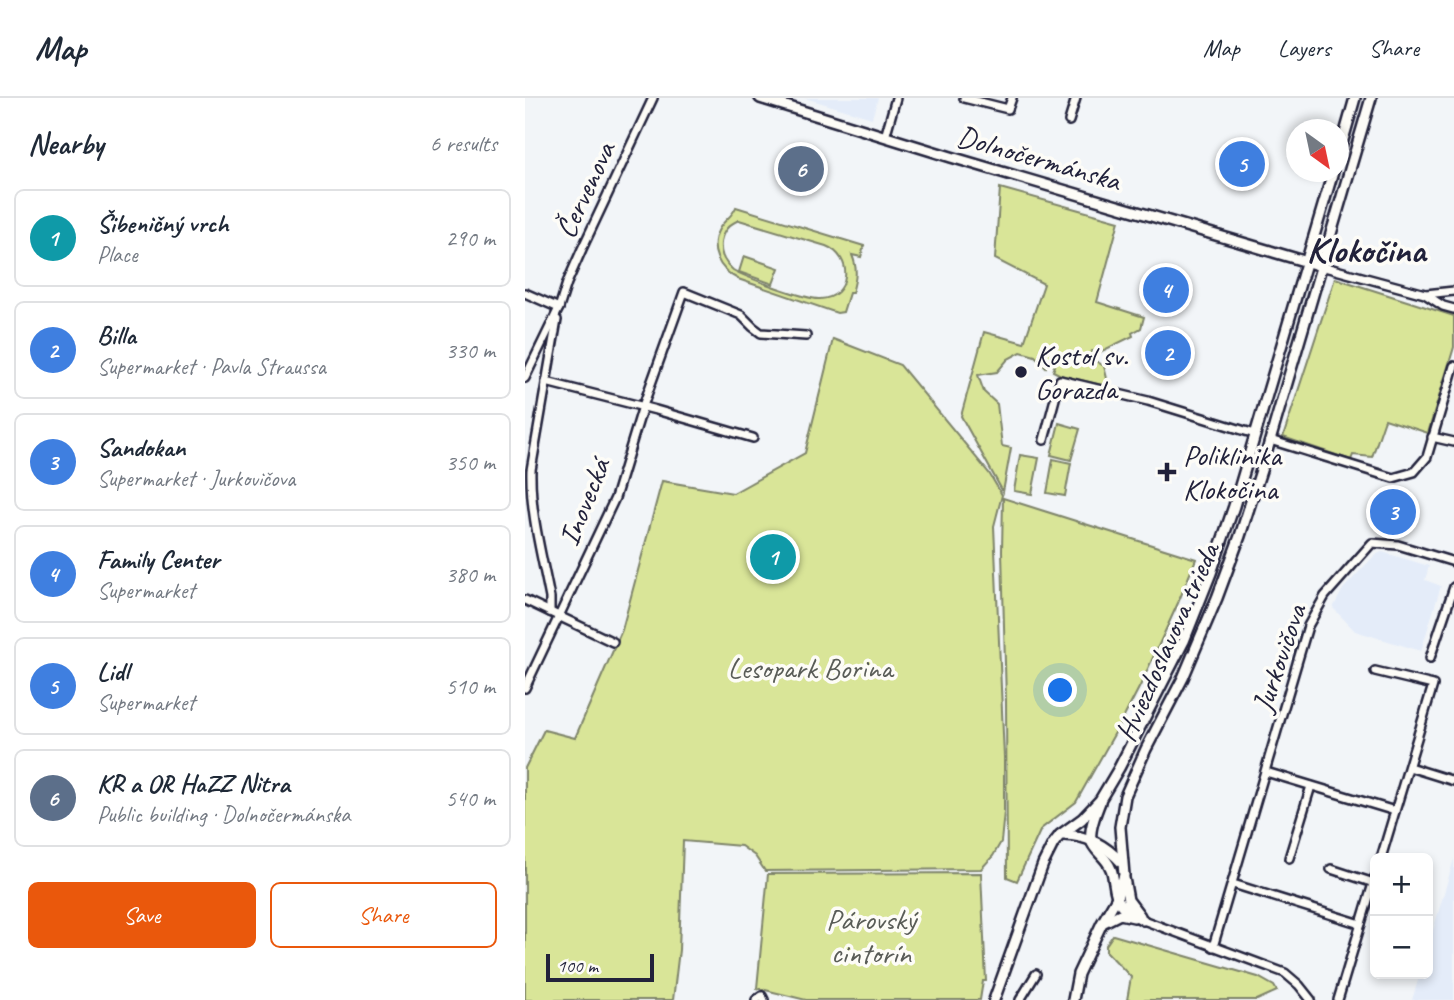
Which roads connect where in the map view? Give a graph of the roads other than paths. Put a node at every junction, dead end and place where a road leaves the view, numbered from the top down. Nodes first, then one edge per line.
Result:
1 (653, 98) edge
2 (760, 98) edge
3 (896, 98) edge
4 (964, 98) edge
5 (1012, 98) edge
6 (1076, 98) edge
7 (1355, 98) edge
8 (1371, 98) edge
9 (1350, 118) junction
10 (1069, 121) dead end
11 (1349, 121) edge
12 (1364, 123) junction
13 (885, 137) junction
14 (1330, 182) edge
15 (1306, 261) junction
16 (1321, 266) junction
17 (1454, 291) edge
18 (525, 293) edge
19 (1425, 294) junction
20 (559, 309) junction
21 (1454, 309) edge
22 (806, 336) dead end
23 (1454, 366) edge
24 (525, 378) edge
25 (546, 382) junction
26 (643, 406) junction
27 (1255, 434) junction
28 (1432, 437) junction
29 (753, 438) dead end
30 (1044, 440) dead end
31 (1270, 440) junction
32 (1454, 442) edge
33 (1454, 562) edge
34 (1454, 587) edge
35 (525, 600) edge
36 (550, 612) junction
37 (558, 616) junction
38 (613, 642) dead end
39 (1430, 658) dead end
40 (1375, 671) dead end
41 (525, 688) edge
42 (1409, 766) junction
43 (1266, 772) junction
44 (1454, 781) edge
45 (1311, 786) junction
46 (1100, 800) junction
47 (1395, 811) junction
48 (1060, 835) junction
49 (1091, 840) junction
50 (1382, 853) edge
51 (1289, 858) dead end
52 (1122, 863) junction
53 (1331, 869) dead end
54 (1124, 875) junction
55 (1370, 879) edge
56 (1233, 884) junction
57 (1370, 894) edge
58 (1116, 899) junction
59 (1143, 920) junction
60 (1103, 923) junction
61 (1361, 924) junction
62 (1213, 947) junction
63 (1036, 974) dead end
64 (994, 1000) edge
65 (1020, 1000) edge
66 (1073, 1000) edge
67 (1311, 1000) edge
68 (1338, 1000) edge

1 - 20 street, Červenova
2 - 13 street, Dolnočermánska
3 - 13 street
4 - 5 street
6 - 10 street
7 - 9 street
8 - 12 street, Hviezdoslavova trieda
9 - 11 street
9 - 12 street
12 - 16 street, Hviezdoslavova trieda
13 - 15 street, Dolnočermánska
14 - 15 street, Hviezdoslavova trieda
15 - 16 street, Dolnočermánska
15 - 27 street, Hviezdoslavova trieda
16 - 19 street
16 - 31 street, Hviezdoslavova trieda
17 - 19 street
18 - 20 street
19 - 21 street
20 - 24 street, Červenova
20 - 25 street
22 - 26 street, Inovecká
23 - 28 street
25 - 26 street
25 - 36 street
26 - 29 street
26 - 37 street, Inovecká
27 - 30 street
27 - 31 street
27 - 46 street, Hviezdoslavova trieda
28 - 31 street
28 - 32 street
31 - 52 street, Hviezdoslavova trieda
33 - 43 street, Jurkovičova
34 - 39 street
35 - 36 street
36 - 37 street
37 - 38 street
37 - 41 street, Inovecká
40 - 42 street
42 - 44 street
42 - 47 street
43 - 45 street
43 - 56 street, Jurkovičova
45 - 47 street
45 - 51 street
46 - 48 street, Hviezdoslavova trieda
46 - 49 street
47 - 50 street
48 - 49 street
48 - 64 street, Hviezdoslavova trieda
49 - 52 street
49 - 58 street
52 - 54 street, Hviezdoslavova trieda
53 - 55 street
54 - 58 street, Hviezdoslavova trieda
54 - 59 street
56 - 61 street
56 - 62 street, Jurkovičova
57 - 61 street
58 - 59 street
58 - 60 street, Hviezdoslavova trieda
59 - 60 street
59 - 62 street
60 - 66 street, Hviezdoslavova trieda
61 - 68 street
62 - 67 street
63 - 65 street

